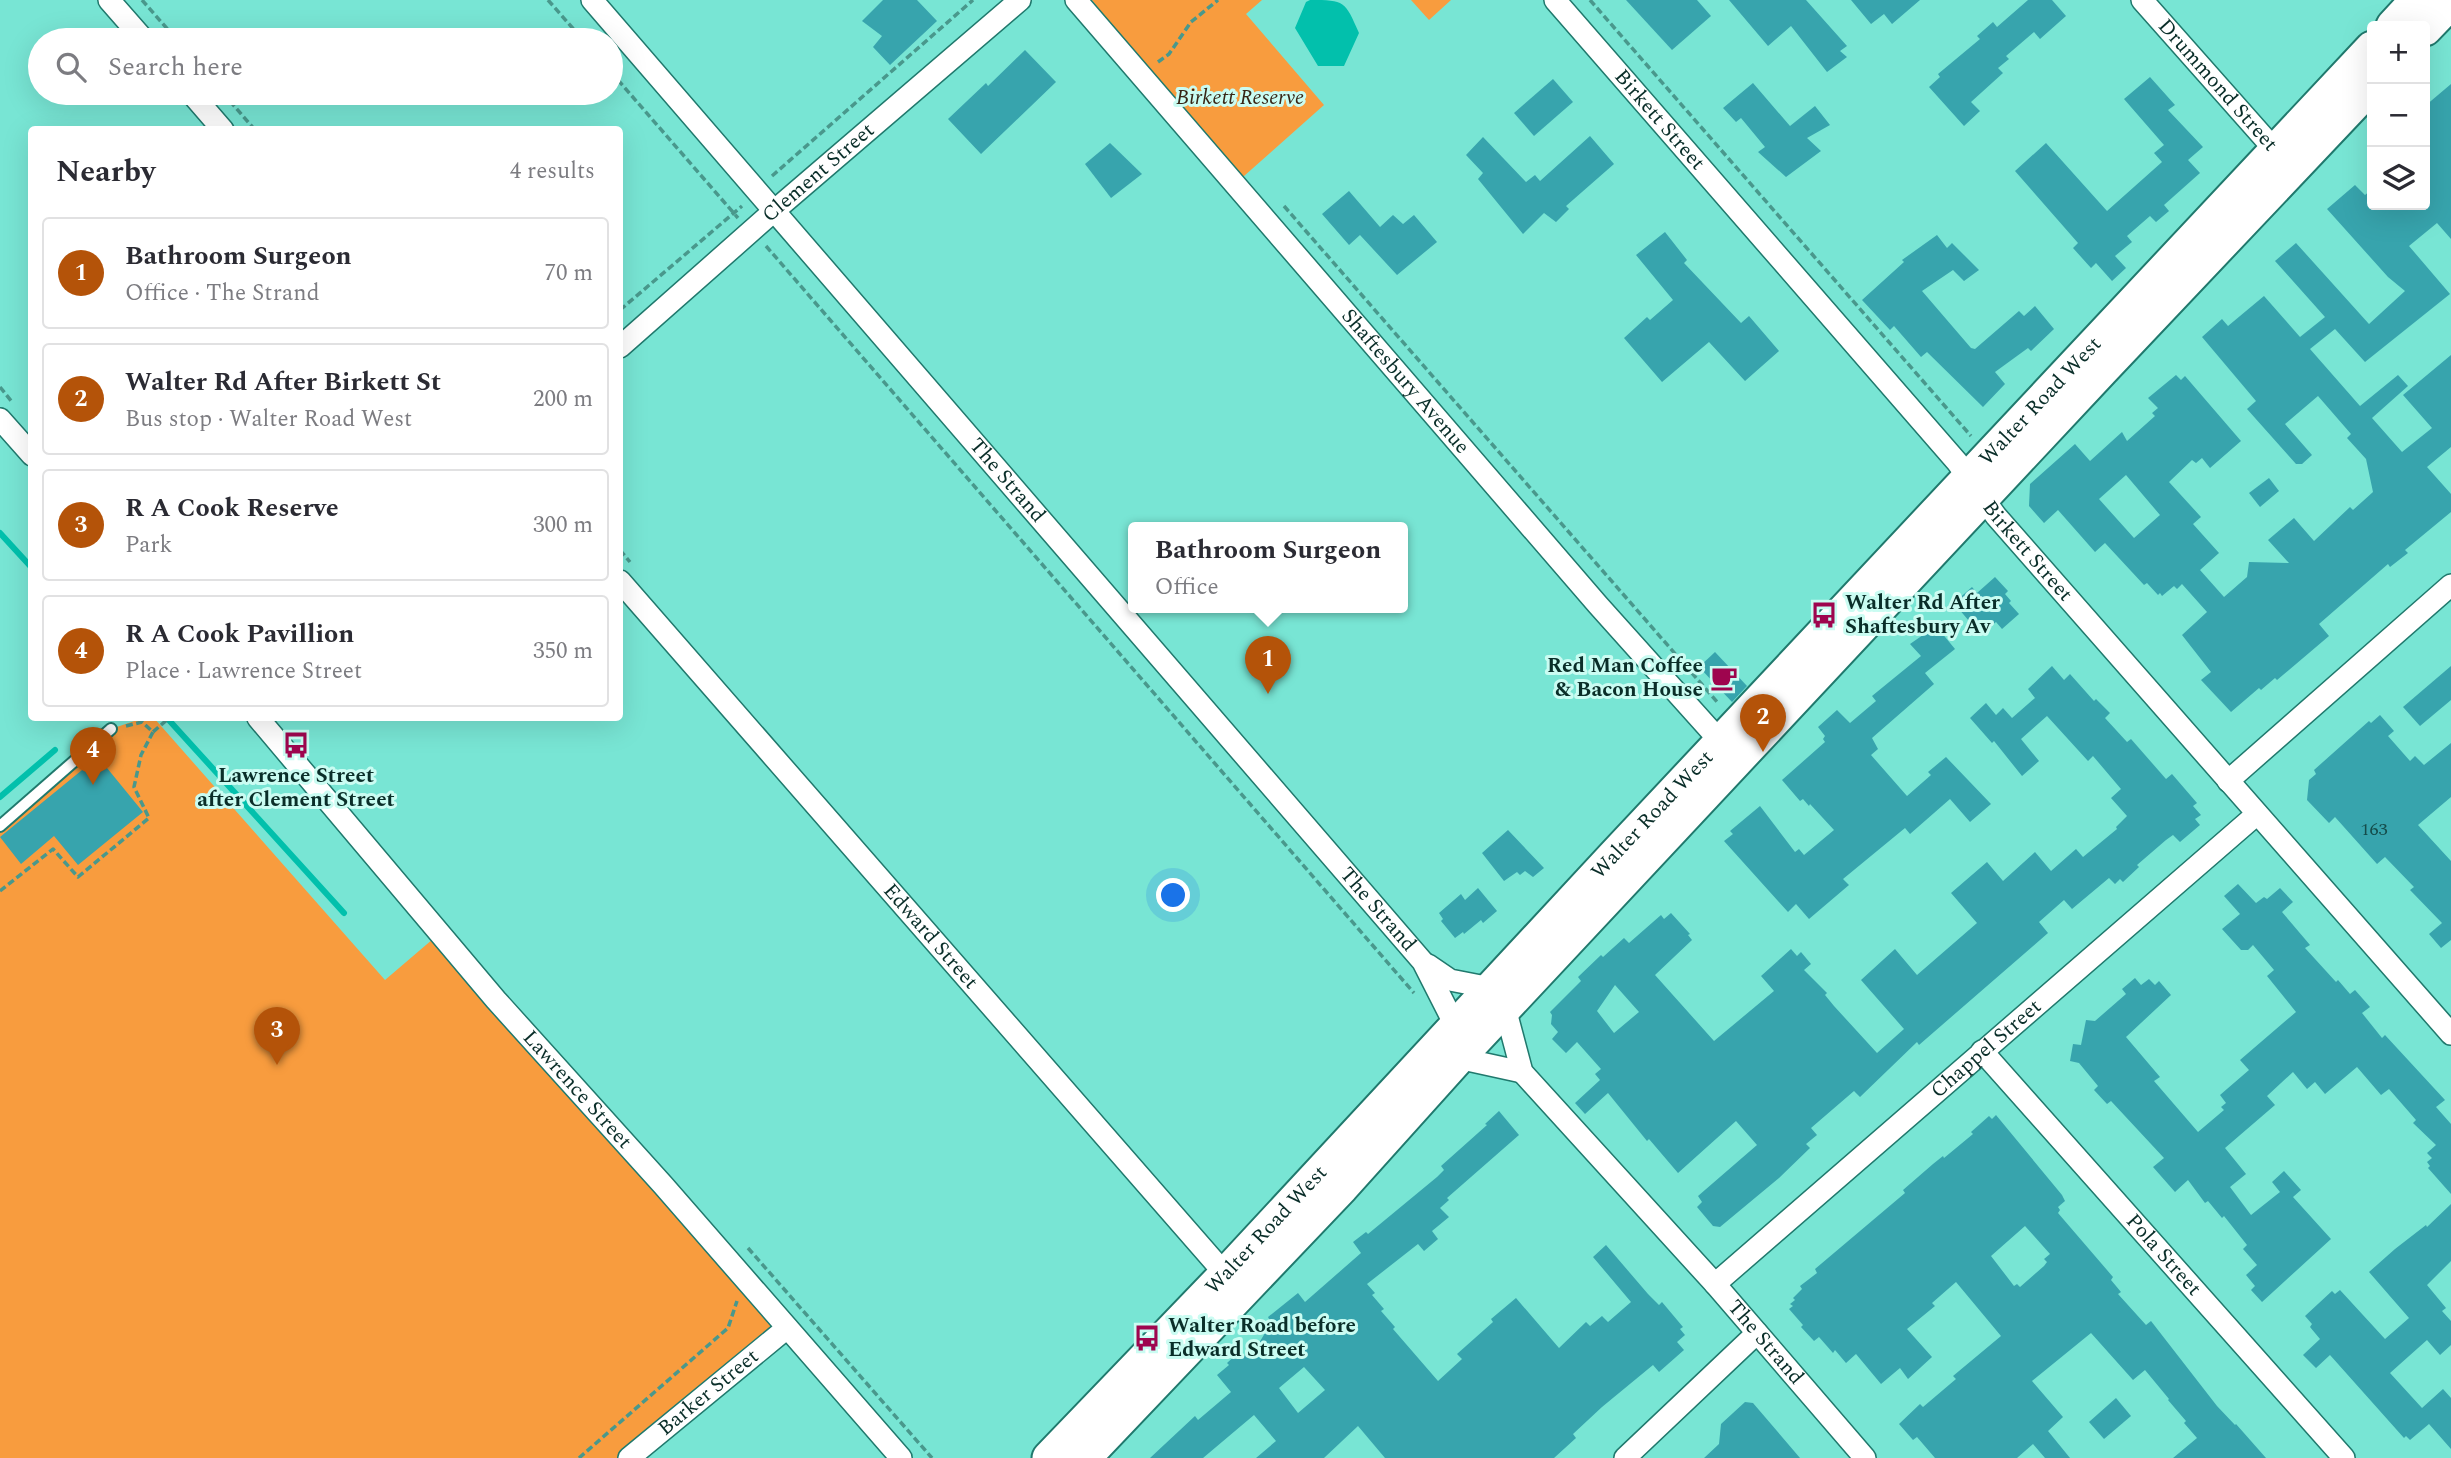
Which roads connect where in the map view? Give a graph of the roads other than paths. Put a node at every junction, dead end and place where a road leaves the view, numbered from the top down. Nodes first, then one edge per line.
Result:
1 (109, 0) edge
2 (592, 0) edge
3 (1020, 0) edge
4 (1076, 0) edge
5 (1555, 0) edge
6 (2142, 0) edge
7 (2417, 0) edge
8 (2451, 2) edge
9 (2398, 21) edge
10 (2430, 24) edge
11 (134, 28) edge
12 (616, 28) edge
13 (623, 36) edge
14 (2367, 54) edge
15 (2367, 89) edge
16 (201, 105) edge
17 (220, 126) edge
18 (2285, 160) junction
19 (774, 211) junction
20 (623, 344) edge
21 (0, 419) edge
22 (28, 450) edge
23 (1976, 488) junction
24 (623, 584) edge
25 (2451, 585) edge
26 (261, 721) edge
27 (111, 729) road end
28 (1730, 752) junction
29 (2228, 781) junction
30 (2257, 814) junction
31 (0, 826) edge
32 (1423, 962) junction
33 (1498, 998) junction
34 (2451, 1034) edge
35 (1457, 1043) junction
36 (1982, 1051) junction
37 (1522, 1072) junction
38 (1234, 1283) junction
39 (1715, 1284) junction
40 (787, 1328) junction
41 (1757, 1333) junction
42 (629, 1458) edge
43 (901, 1458) edge
44 (1049, 1458) edge
45 (1084, 1458) edge
46 (1625, 1458) edge
47 (1865, 1458) edge
48 (2344, 1458) edge

1 - 11 street
2 - 12 street, The Strand
3 - 19 street, Clement Street
4 - 28 street, Shaftesbury Avenue
5 - 23 street, Birkett Street
6 - 18 street, Drummond Street
7 - 9 main road
8 - 10 main road
13 - 19 street, The Strand
14 - 18 main road, Walter Road West
15 - 18 main road, Walter Road West
16 - 17 street
18 - 23 main road, Walter Road West
19 - 20 street, Clement Street
19 - 32 street, The Strand
21 - 22 street
23 - 28 main road, Walter Road West
23 - 29 street, Birkett Street
24 - 38 street, Edward Street
25 - 29 street
26 - 40 street, Lawrence Street
27 - 31 lane
28 - 33 main road, Walter Road West
29 - 30 street, Birkett Street
30 - 34 street, Birkett Street
30 - 36 street, Chappel Street
32 - 33 street, The Strand
32 - 35 street, The Strand
33 - 35 main road, Walter Road West
33 - 37 street, The Strand
35 - 37 street
35 - 38 main road, Walter Road West
36 - 39 street, Chappel Street
36 - 48 street, Pola Street
37 - 39 street, The Strand
38 - 44 main road, Walter Road West
38 - 45 main road, Walter Road West
39 - 41 street, The Strand
40 - 42 street, Barker Street
40 - 43 street, Lawrence Street
41 - 46 street
41 - 47 street, The Strand

